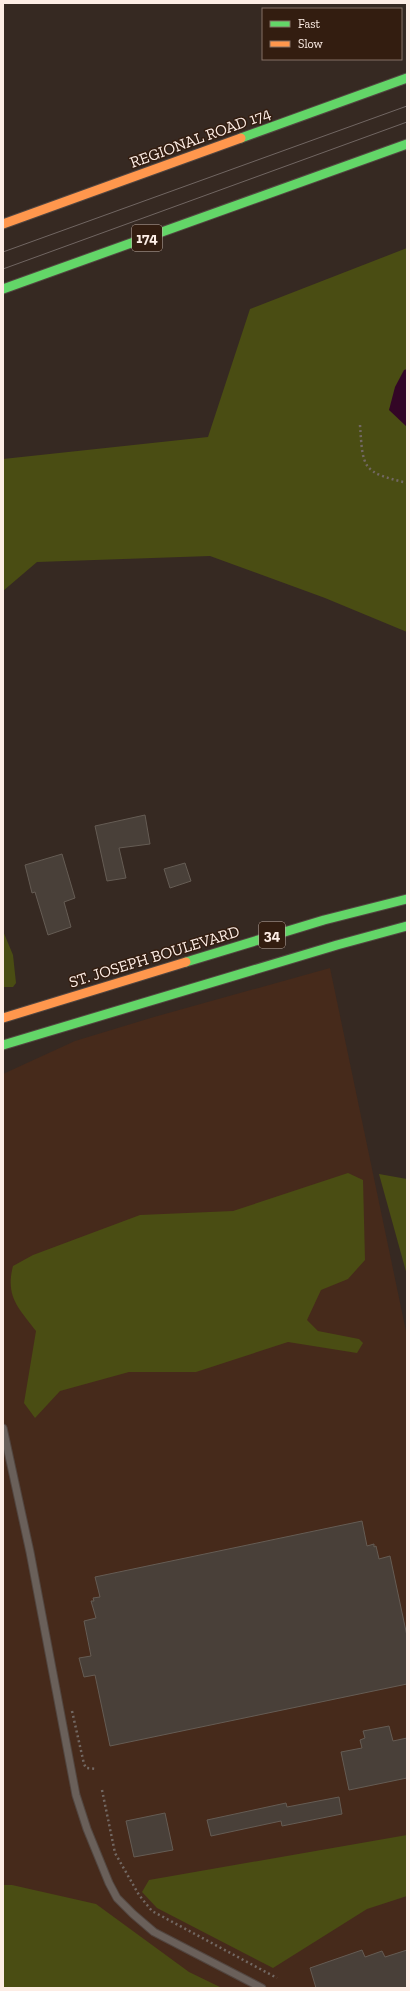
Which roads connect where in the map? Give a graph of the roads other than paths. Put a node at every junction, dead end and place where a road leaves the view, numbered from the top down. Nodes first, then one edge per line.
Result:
1 (407, 78) edge
2 (407, 144) edge
3 (3, 224) edge
4 (3, 289) edge
5 (407, 899) edge
6 (407, 926) edge
7 (138, 976) junction
8 (145, 995) junction
9 (3, 1018) edge
10 (3, 1045) edge
11 (3, 1428) edge
12 (7, 1445) junction
13 (3, 1455) edge
14 (262, 1988) edge

1 - 3 main road, REGIONAL ROAD 174
2 - 4 main road, 174
5 - 7 main road, ST. JOSEPH BOULEVARD / 34
6 - 8 main road, 34
7 - 8 main road
7 - 9 main road, ST. JOSEPH BOULEVARD / 34
8 - 10 main road, 34
11 - 12 lane
12 - 13 lane
12 - 14 lane

